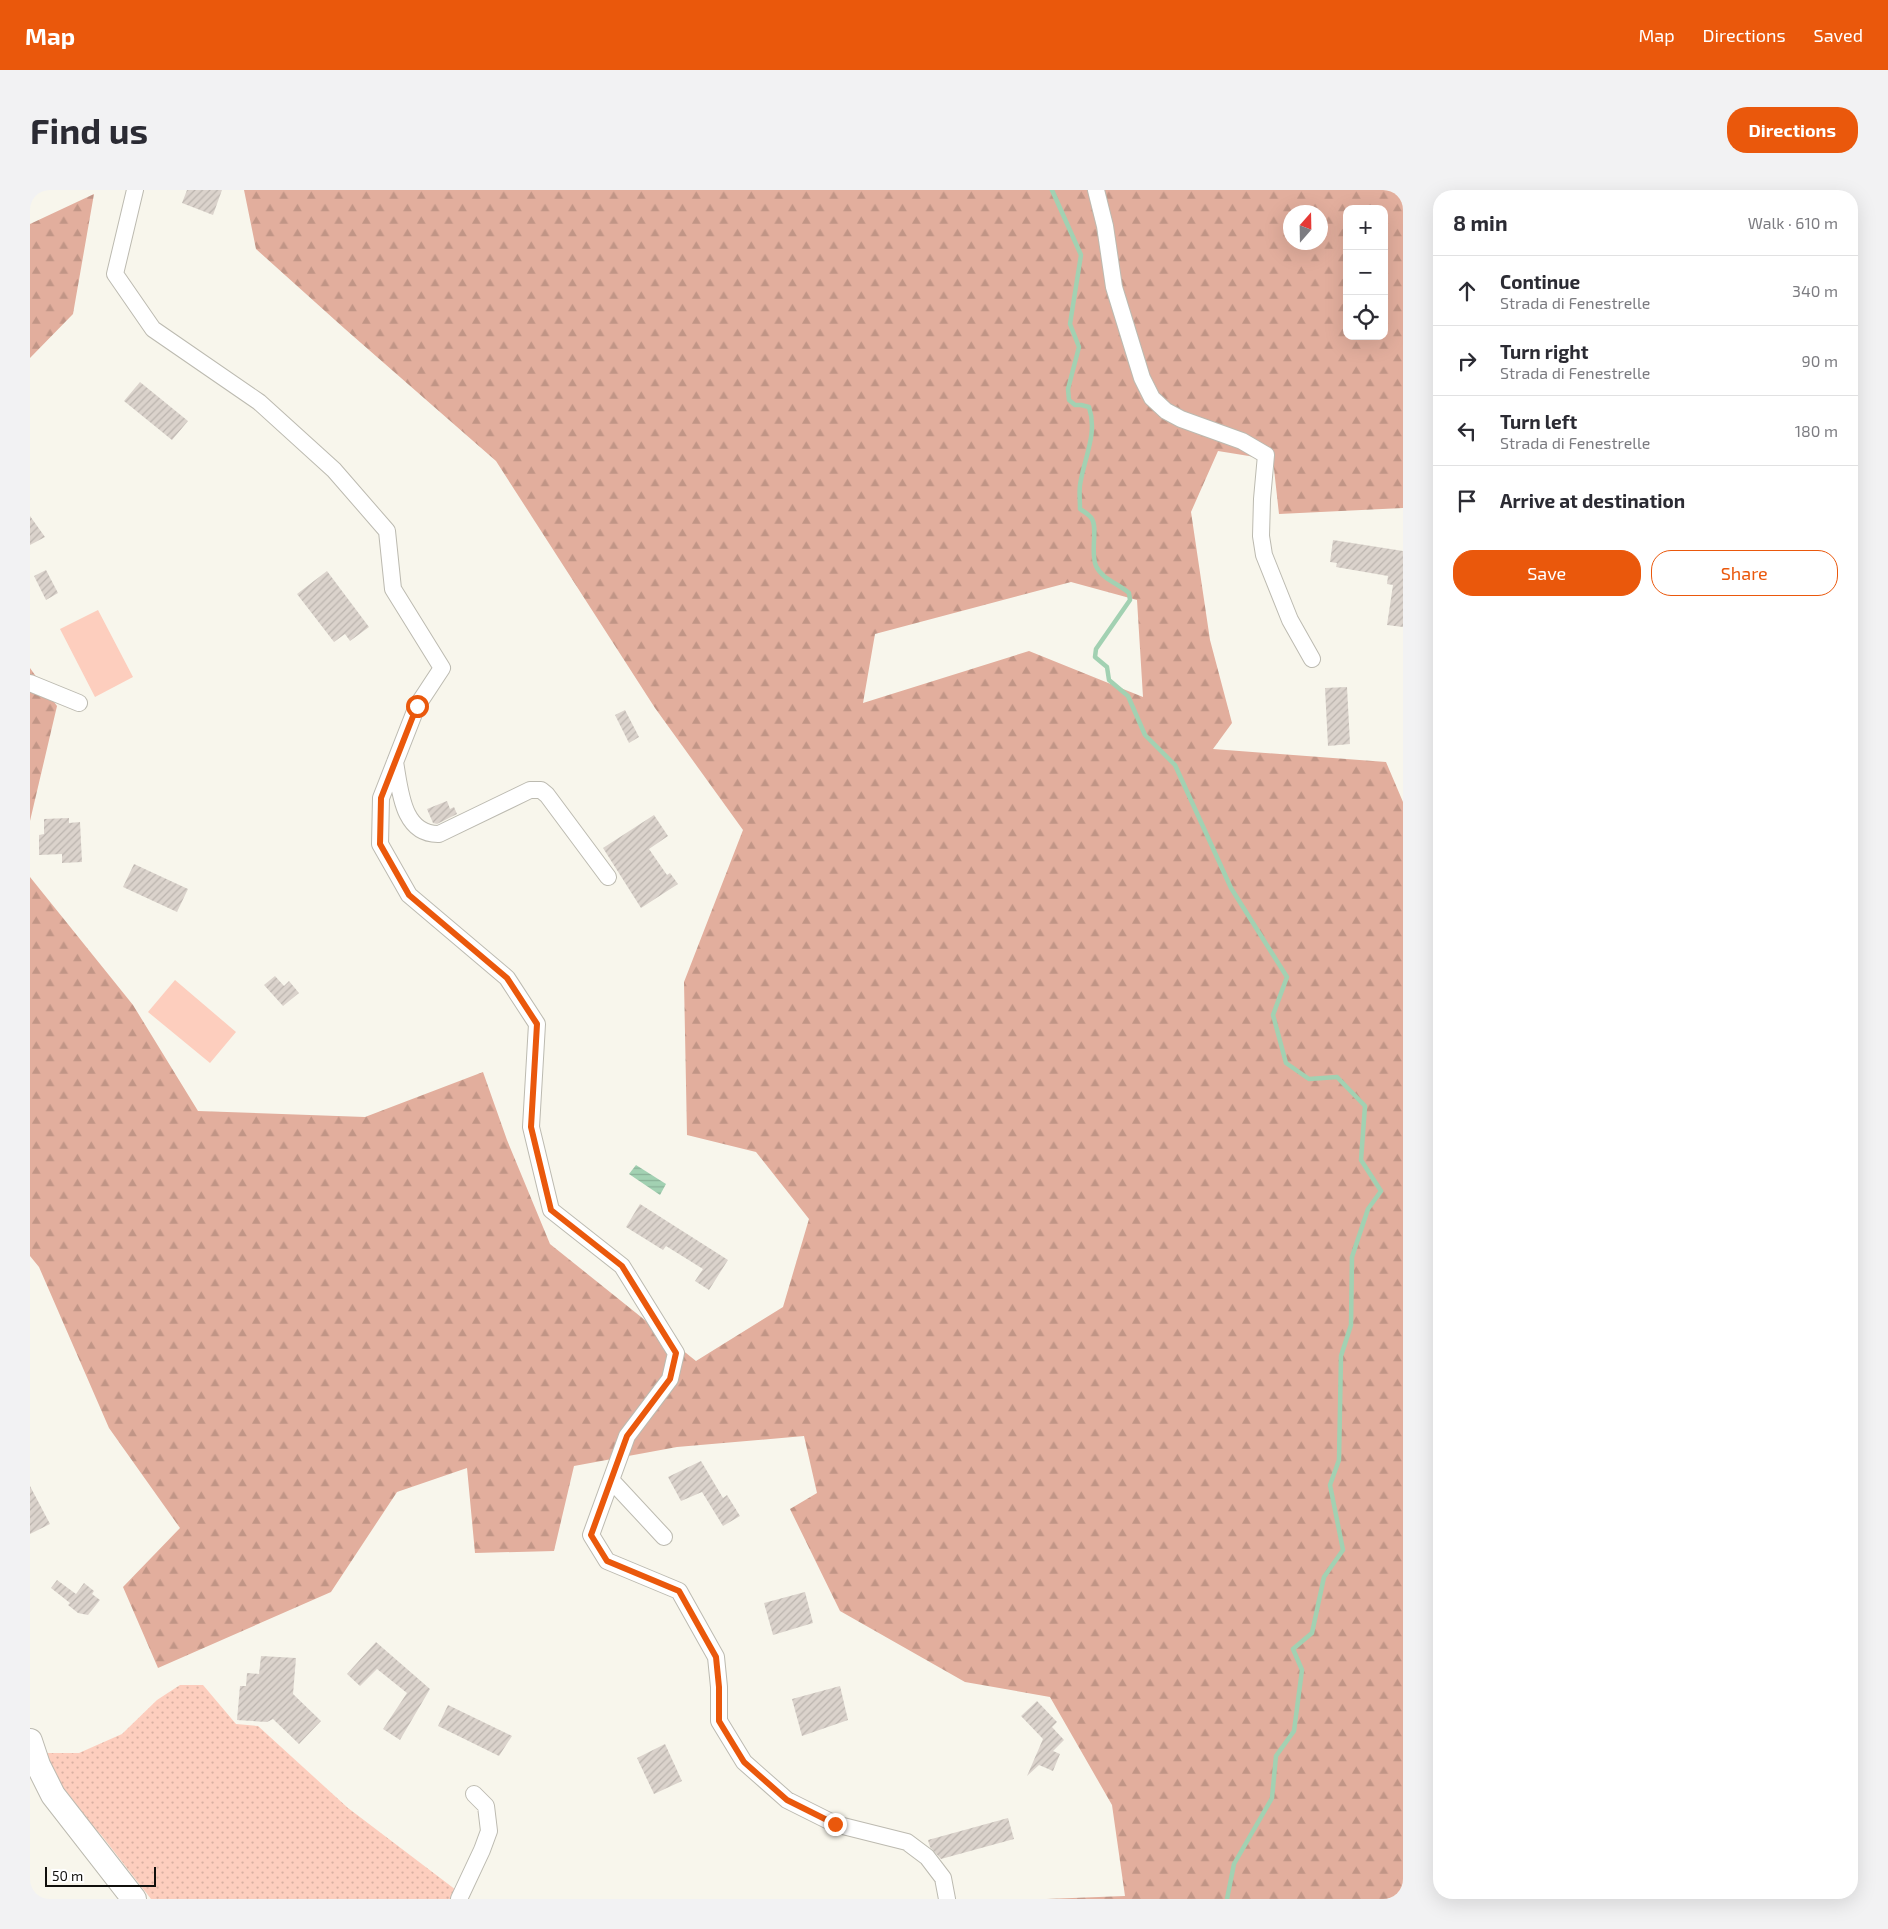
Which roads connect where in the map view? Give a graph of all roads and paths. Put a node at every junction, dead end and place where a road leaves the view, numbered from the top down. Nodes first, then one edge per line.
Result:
1 (135, 190) edge
2 (1096, 190) edge
3 (1312, 659) dead end
4 (30, 683) edge
5 (79, 703) dead end
6 (395, 762) junction
7 (608, 877) dead end
8 (610, 1480) junction
9 (664, 1537) dead end
10 (30, 1741) edge
11 (474, 1794) dead end
12 (134, 1899) edge
13 (459, 1899) edge
14 (947, 1899) edge

1 - 6 street
2 - 3 street
4 - 5 street
6 - 7 street
6 - 8 street
8 - 9 street
8 - 14 street
10 - 12 main road
11 - 13 street

